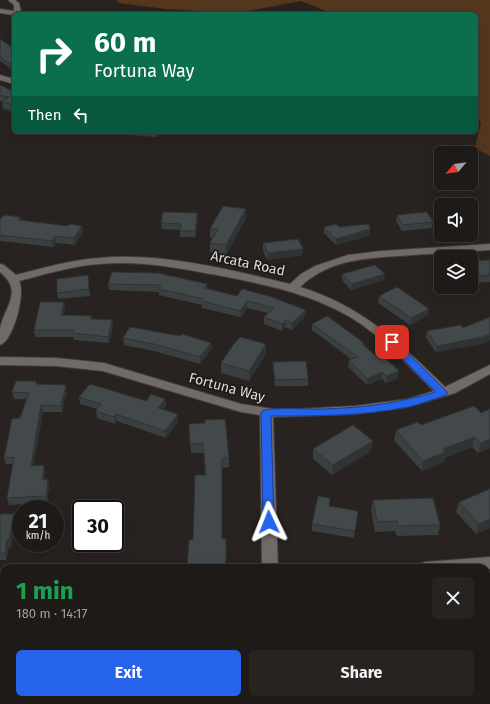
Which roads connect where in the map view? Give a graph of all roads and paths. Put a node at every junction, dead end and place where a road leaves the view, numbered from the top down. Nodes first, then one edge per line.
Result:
1 (11, 0) edge
2 (0, 11) edge
3 (18, 12) edge
4 (12, 13) edge
5 (0, 77) edge
6 (12, 81) edge
7 (490, 247) edge
8 (0, 267) edge
9 (14, 279) junction
10 (293, 288) junction
11 (0, 341) edge
12 (0, 360) edge
13 (490, 369) edge
14 (443, 393) junction
15 (266, 413) junction
16 (490, 563) edge
17 (270, 564) edge
18 (477, 564) edge

1 - 3 street
2 - 4 street
5 - 6 street
7 - 10 street
8 - 9 street
9 - 10 street, Arcata Road
9 - 11 street
10 - 14 street, Arcata Road
12 - 15 street, Fortuna Way
13 - 14 street, Fortuna Way
14 - 15 street, Fortuna Way
15 - 17 street
16 - 18 street

